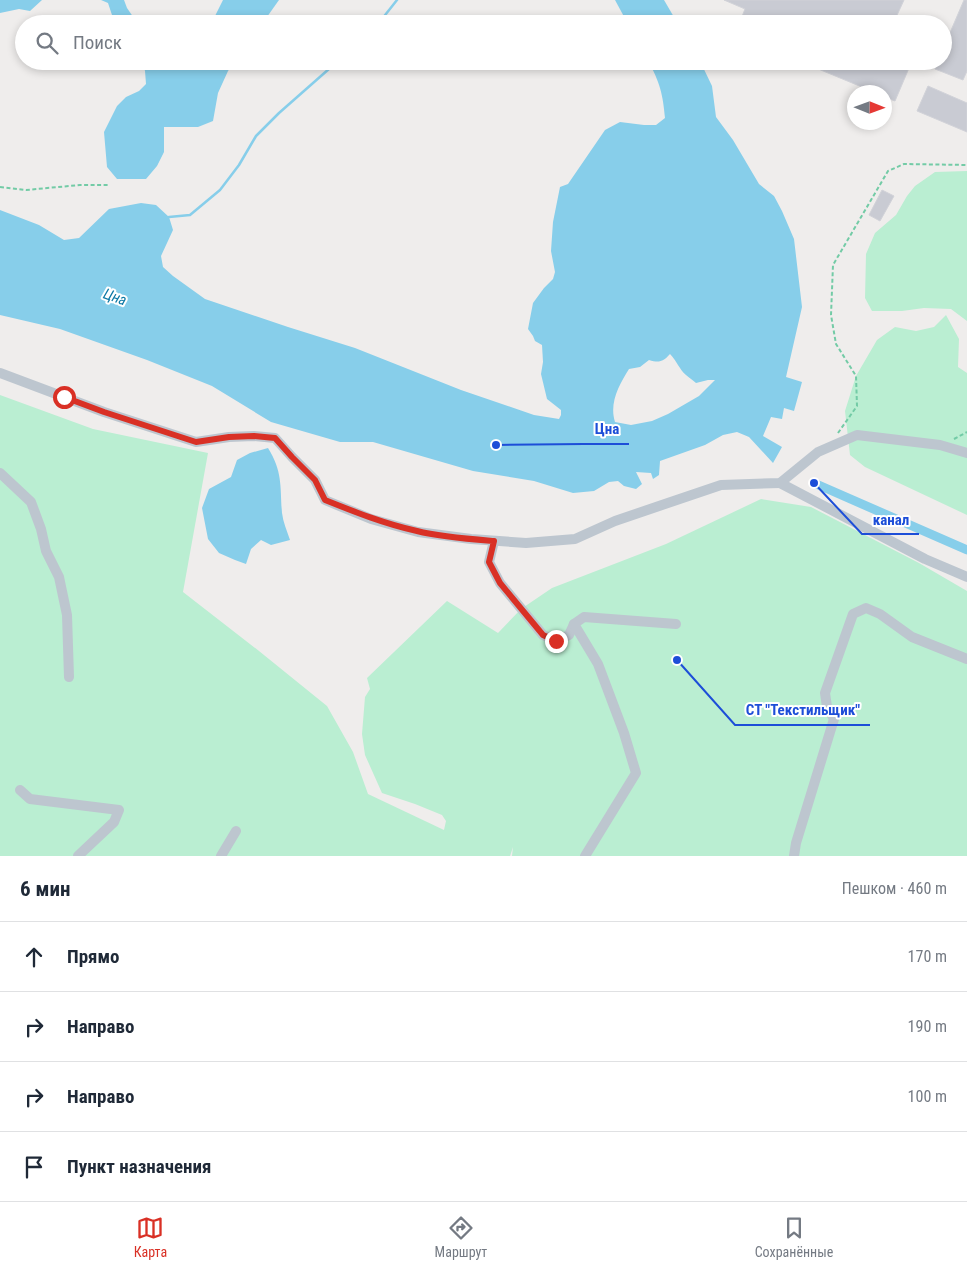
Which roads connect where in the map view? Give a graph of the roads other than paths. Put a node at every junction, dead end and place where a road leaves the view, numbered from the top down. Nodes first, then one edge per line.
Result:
1 (0, 373) edge
2 (967, 453) edge
3 (0, 474) edge
4 (780, 483) junction
5 (494, 541) junction
6 (967, 577) edge
7 (574, 624) junction
8 (676, 624) dead end
9 (967, 659) edge
10 (69, 677) dead end
11 (20, 790) dead end
12 (236, 831) dead end
13 (78, 856) edge
14 (221, 856) edge
15 (585, 856) edge
16 (794, 856) edge

1 - 5 street
2 - 4 street
3 - 10 street
4 - 5 street
4 - 6 street
5 - 7 street
7 - 8 street
7 - 15 street
9 - 16 street
11 - 13 street
12 - 14 street

